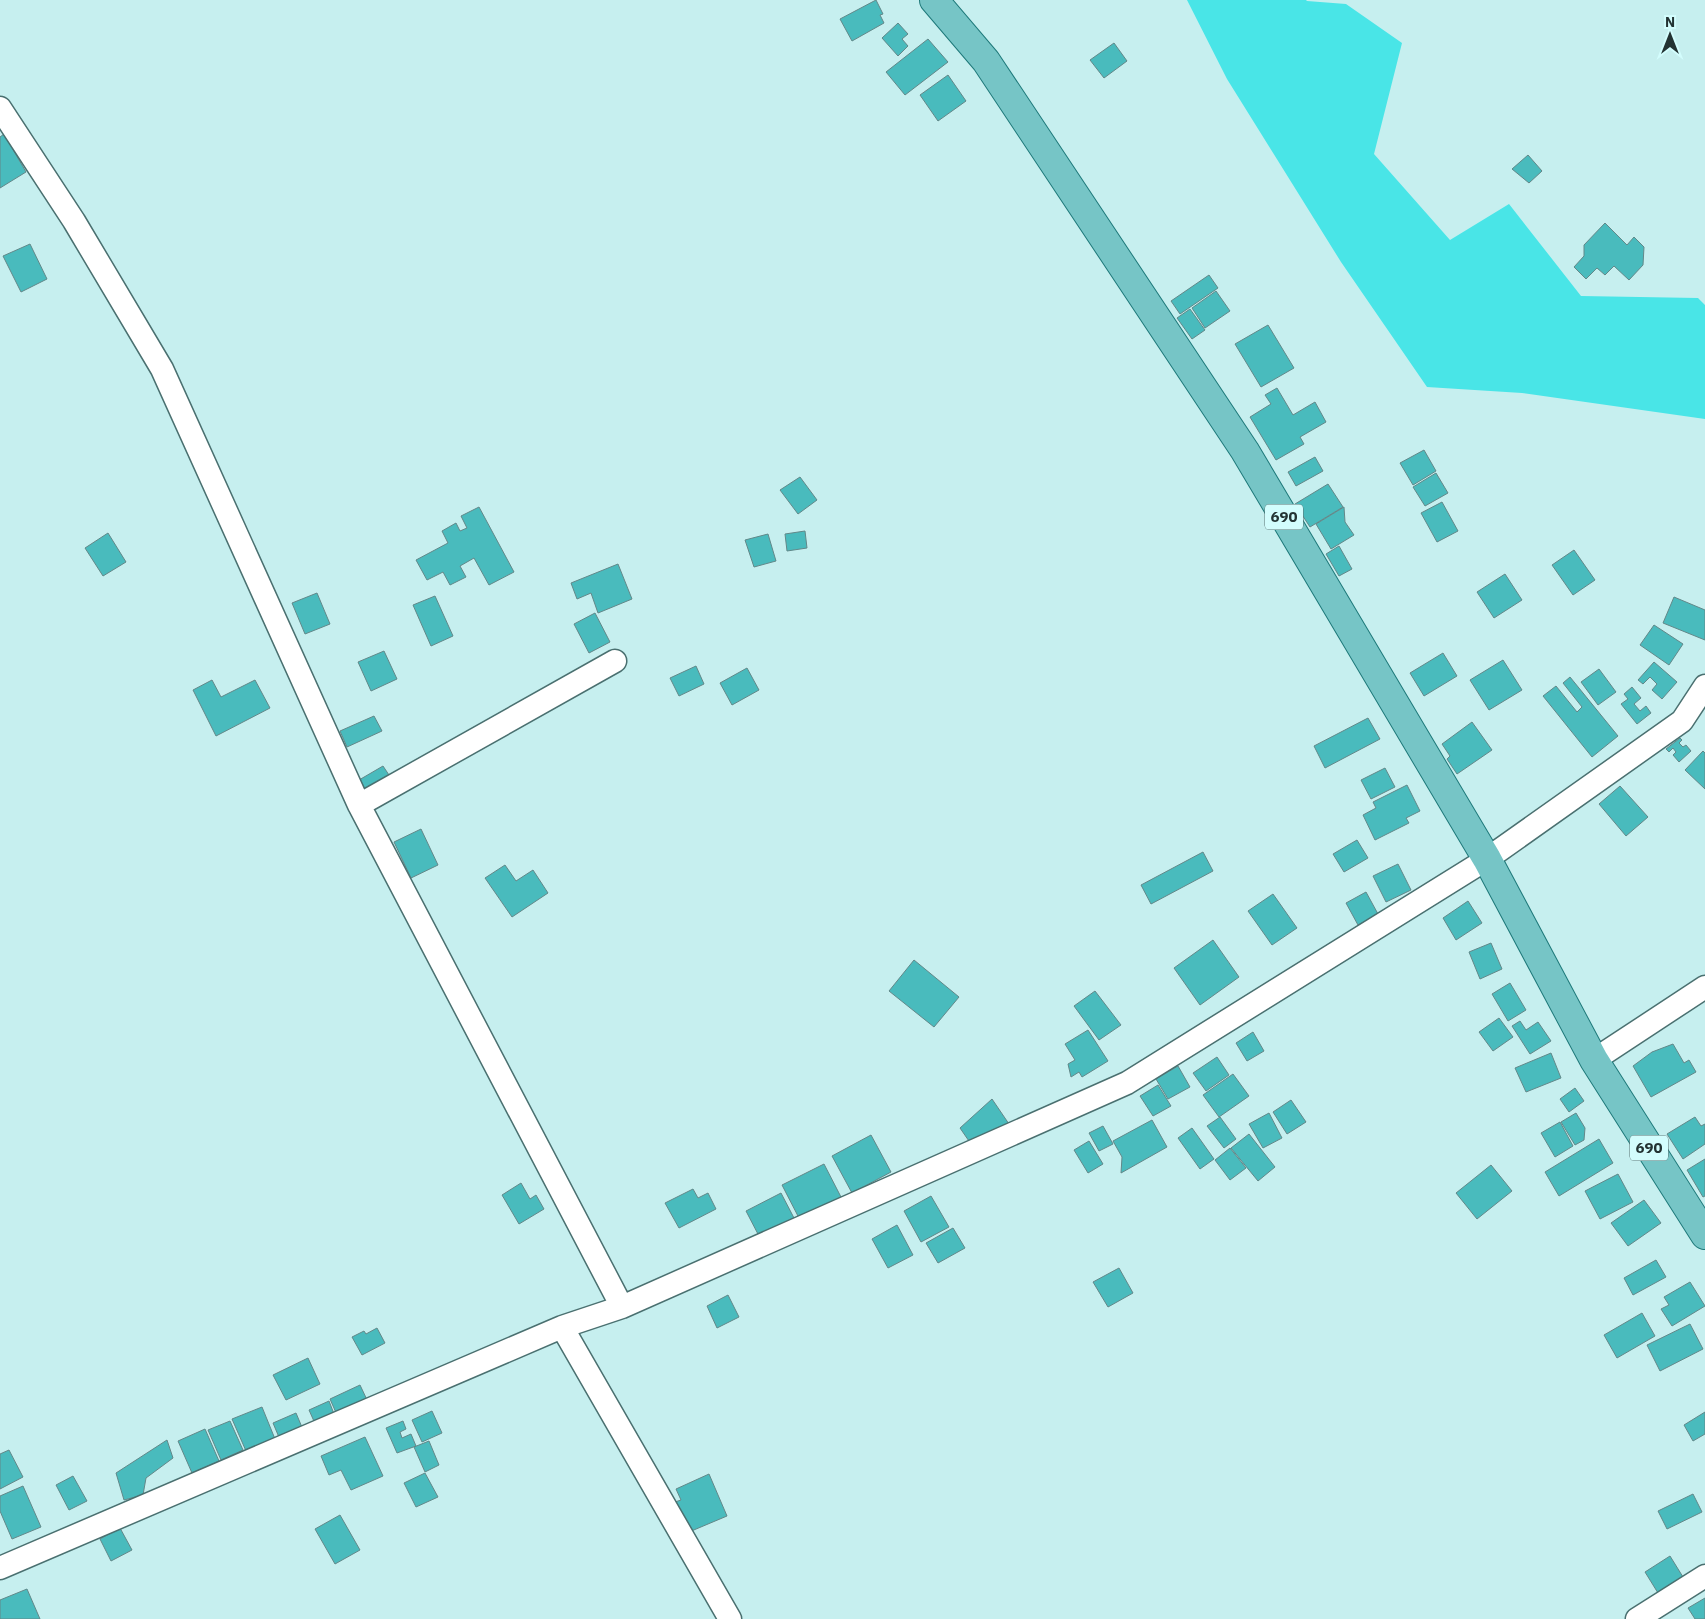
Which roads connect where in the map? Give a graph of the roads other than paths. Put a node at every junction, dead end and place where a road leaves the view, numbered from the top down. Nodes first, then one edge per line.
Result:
1 (934, 0) edge
2 (0, 108) edge
3 (615, 661) dead end
4 (1705, 686) edge
5 (359, 805) junction
6 (1487, 859) junction
7 (1705, 988) edge
8 (1594, 1060) junction
9 (1705, 1236) edge
10 (622, 1307) junction
11 (562, 1327) junction
12 (0, 1568) edge
13 (1705, 1576) edge
14 (730, 1619) edge
15 (1637, 1619) edge

1 - 6 main road, 690
2 - 5 street
3 - 5 street
4 - 6 street
5 - 10 street
6 - 8 main road, 690
6 - 10 street
7 - 8 street
8 - 9 main road, 690
10 - 11 street
11 - 12 street
11 - 14 street
13 - 15 street

